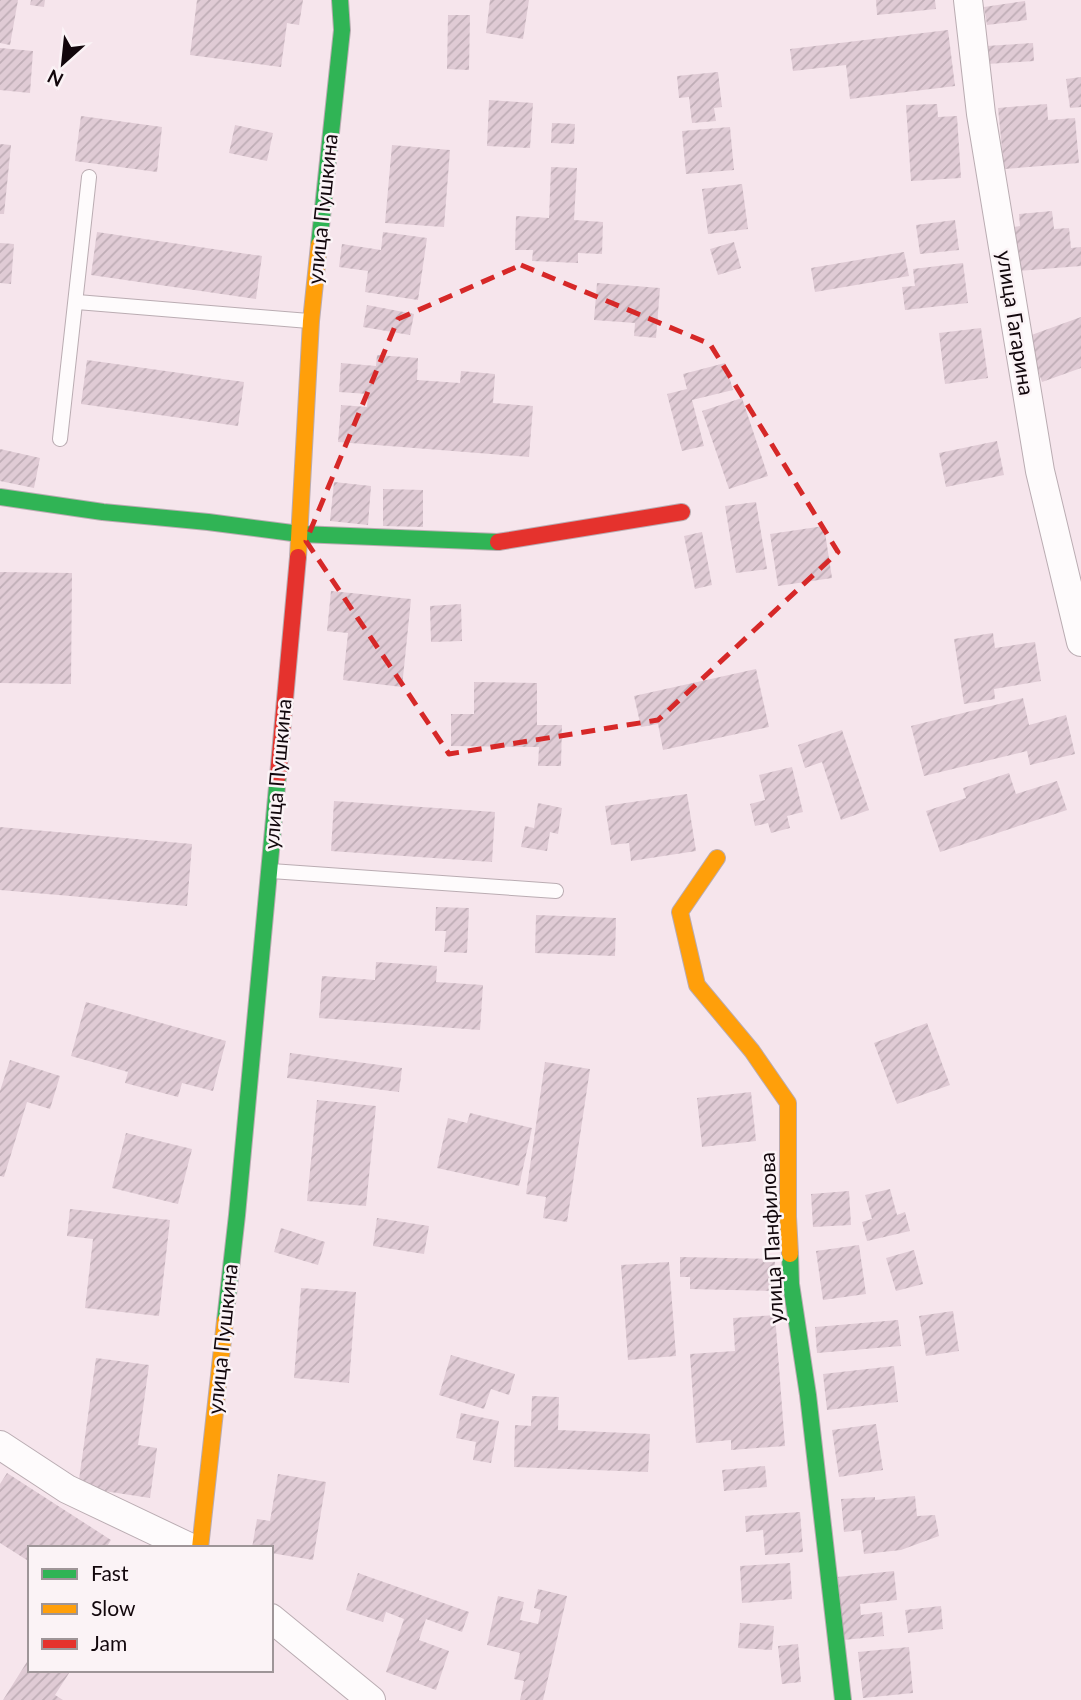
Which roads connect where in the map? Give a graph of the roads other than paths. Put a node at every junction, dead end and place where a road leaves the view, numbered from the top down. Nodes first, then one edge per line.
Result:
1 (340, 0) edge
2 (968, 0) edge
3 (89, 177) dead end
4 (77, 302) junction
5 (311, 321) junction
6 (60, 439) dead end
7 (0, 497) edge
8 (682, 512) dead end
9 (300, 534) junction
10 (1081, 642) edge
11 (717, 858) dead end
12 (269, 870) junction
13 (556, 891) dead end
14 (0, 1445) edge
15 (187, 1546) edge
16 (200, 1546) edge
17 (273, 1620) edge
18 (371, 1700) edge
19 (843, 1700) edge

1 - 5 street, улица Пушкина
2 - 10 street, улица Гагарина
3 - 4 lane
4 - 5 lane
4 - 6 lane
5 - 9 street, улица Пушкина
7 - 9 street
8 - 9 street
9 - 12 street, улица Пушкина
11 - 19 street, улица Панфилова
12 - 13 lane
12 - 16 street, улица Пушкина
14 - 15 street
17 - 18 street

